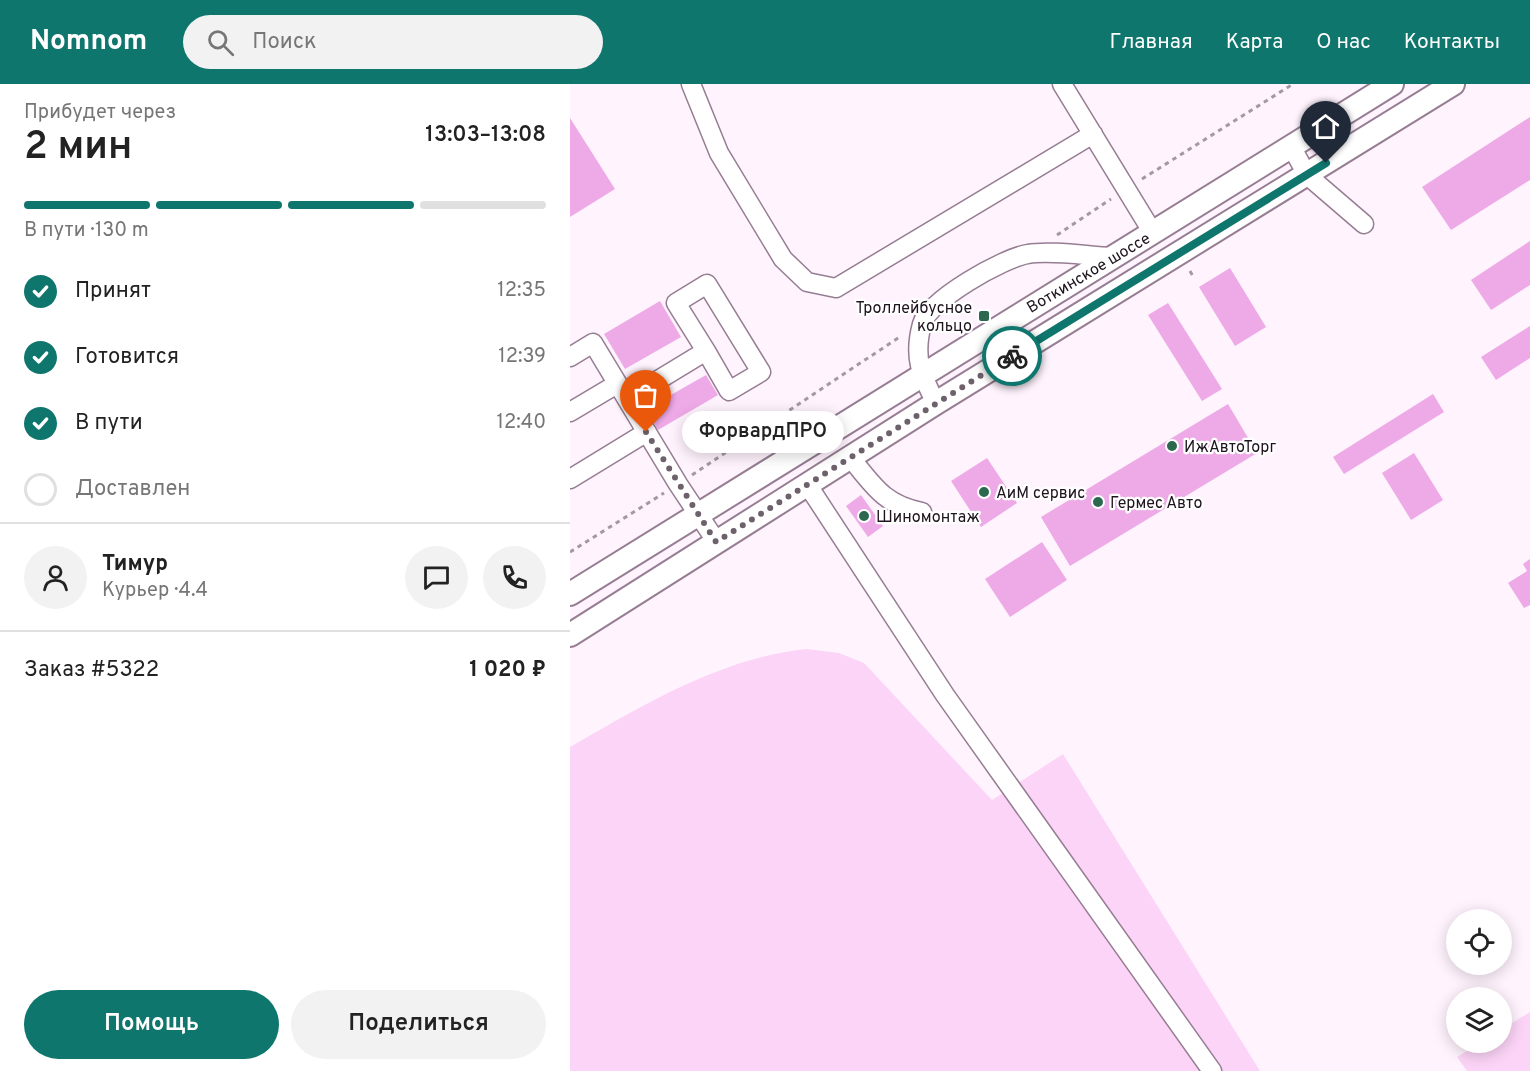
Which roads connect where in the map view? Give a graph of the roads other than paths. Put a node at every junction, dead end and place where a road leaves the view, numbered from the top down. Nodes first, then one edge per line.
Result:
1 (691, 84) edge
2 (1062, 84) edge
3 (1392, 84) edge
4 (1453, 84) edge
5 (1093, 134) junction
6 (1291, 146) junction
7 (1307, 174) junction
8 (1364, 224) dead end
9 (1153, 233) junction
10 (1112, 257) junction
11 (706, 351) junction
12 (570, 357) edge
13 (920, 375) junction
14 (622, 391) junction
15 (936, 403) junction
16 (570, 412) edge
17 (646, 432) junction
18 (850, 457) junction
19 (570, 479) edge
20 (807, 484) junction
21 (922, 512) dead end
22 (698, 514) junction
23 (716, 542) junction
24 (570, 594) edge
25 (570, 635) edge
26 (1212, 1071) edge

1 - 5 lane
2 - 5 lane
3 - 6 main road, Воткинское шоссе
4 - 7 main road, Воткинское шоссе
5 - 9 lane
6 - 7 lane
6 - 9 main road, Воткинское шоссе
7 - 8 lane
7 - 15 main road, Воткинское шоссе
9 - 10 main road, Воткинское шоссе
10 - 13 main road, Воткинское шоссе
10 - 13 lane
11 - 11 lane
11 - 14 lane
12 - 14 lane
13 - 15 lane
13 - 22 main road, Воткинское шоссе
14 - 16 lane
14 - 17 lane
15 - 18 main road, Воткинское шоссе
17 - 19 lane
17 - 22 lane
18 - 20 main road, Воткинское шоссе
18 - 21 lane
20 - 23 main road, Воткинское шоссе
20 - 26 lane
22 - 23 lane
22 - 24 main road, Воткинское шоссе
23 - 25 main road, Воткинское шоссе

